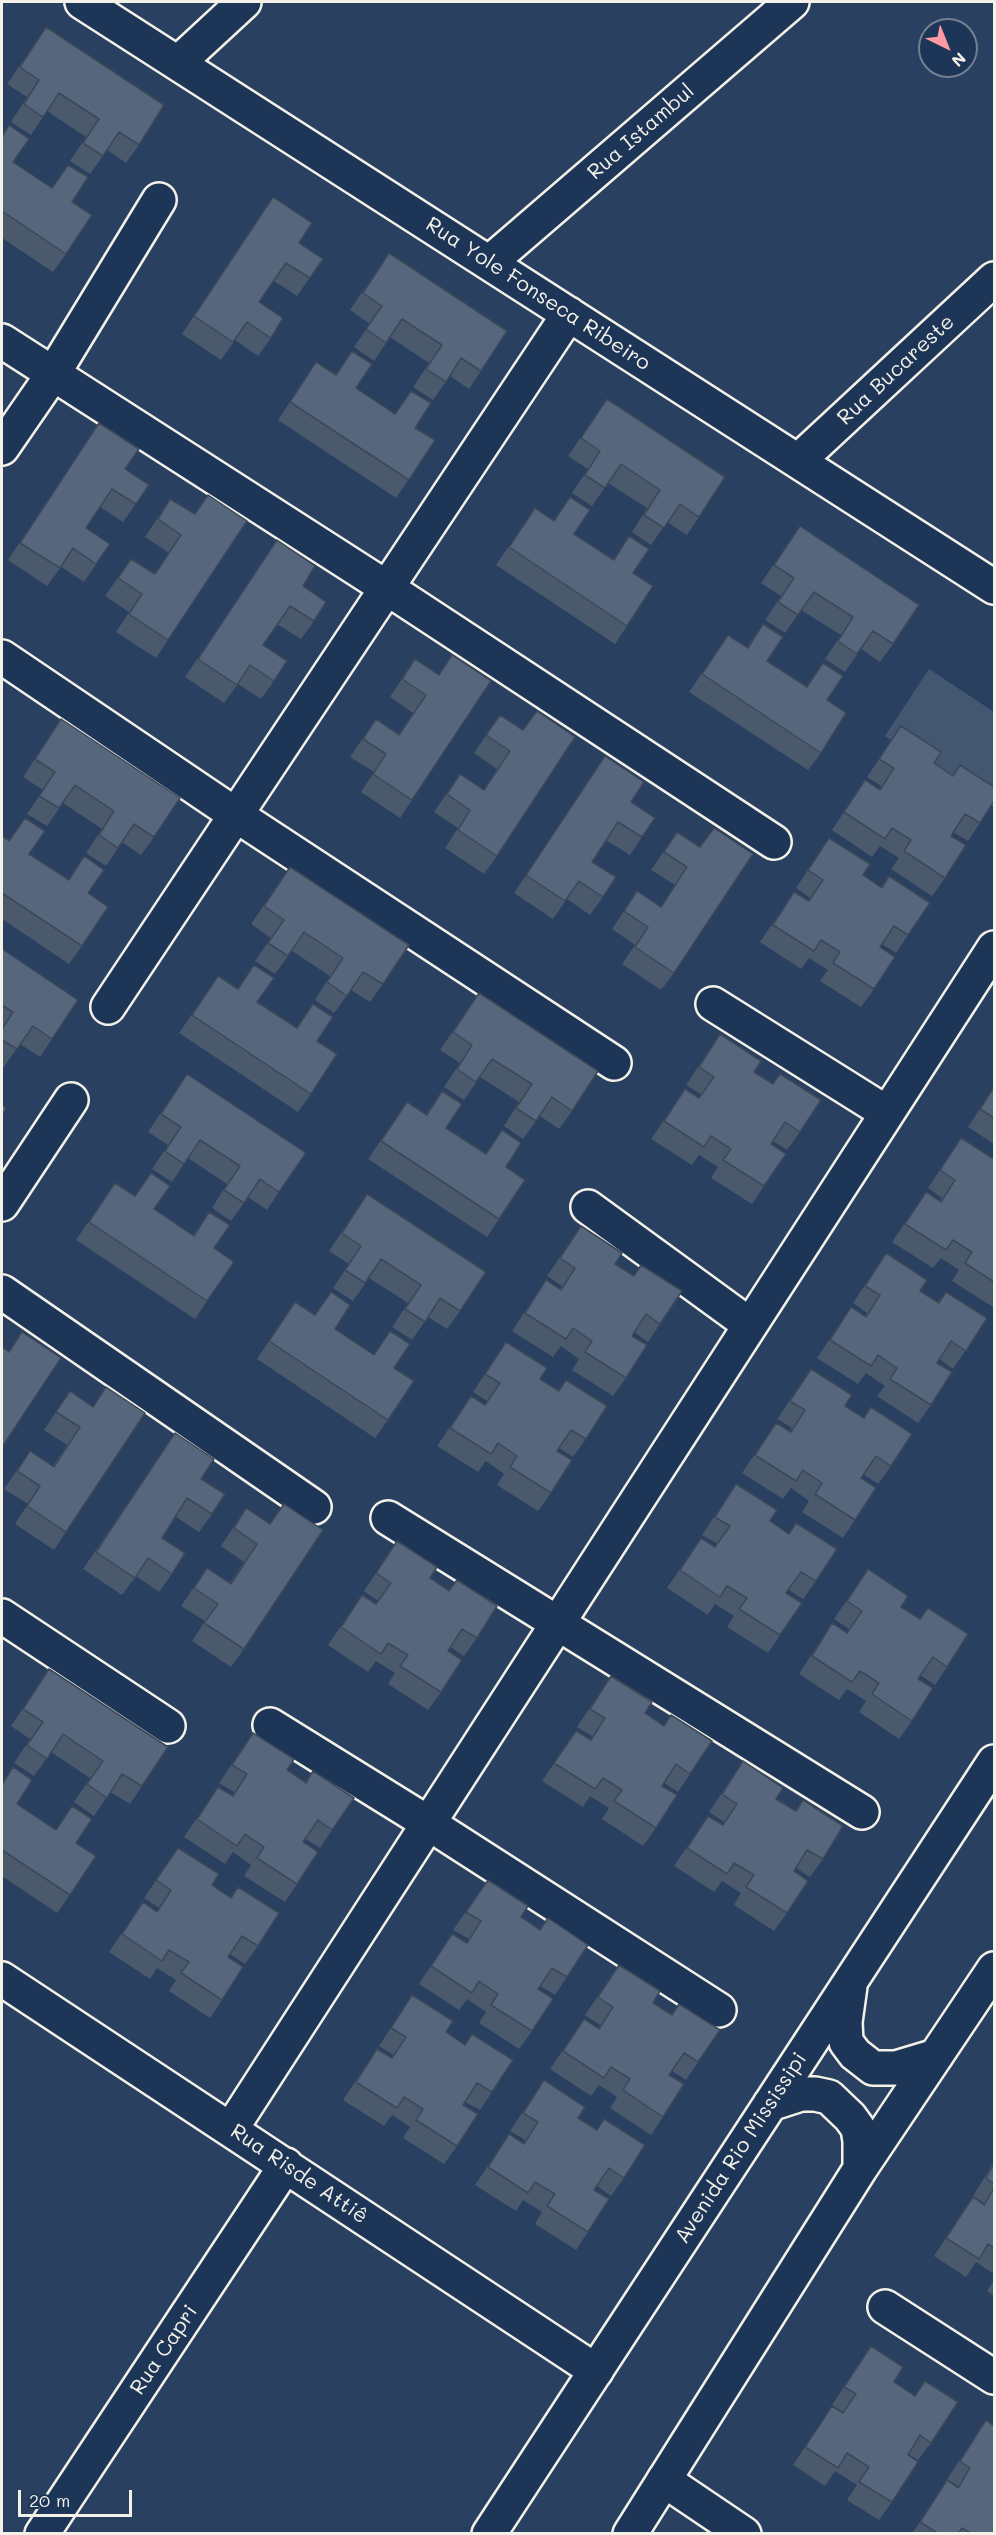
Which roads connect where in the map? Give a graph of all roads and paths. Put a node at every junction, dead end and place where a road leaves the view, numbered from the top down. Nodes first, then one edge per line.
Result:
1 (82, 2) edge
2 (244, 2) edge
3 (792, 2) edge
4 (178, 63) junction
5 (159, 200) dead end
6 (489, 263) junction
7 (994, 279) edge
8 (569, 314) junction
9 (2, 341) edge
10 (53, 374) junction
11 (2, 448) edge
12 (798, 461) junction
13 (994, 587) edge
14 (387, 588) junction
15 (2, 657) edge
16 (236, 815) junction
17 (774, 842) dead end
18 (994, 948) edge
19 (712, 1004) dead end
20 (108, 1007) dead end
21 (614, 1063) dead end
22 (71, 1100) dead end
23 (887, 1113) junction
24 (2, 1204) edge
25 (588, 1207) dead end
26 (2, 1292) edge
27 (750, 1325) junction
28 (314, 1507) dead end
29 (388, 1518) dead end
30 (2, 1616) edge
31 (558, 1623) junction
32 (270, 1725) dead end
33 (168, 1726) dead end
34 (994, 1762) edge
35 (862, 1812) dead end
36 (428, 1823) junction
37 (994, 1969) edge
38 (2, 1979) edge
39 (850, 1981) junction
40 (718, 2010) dead end
41 (936, 2056) junction
42 (770, 2104) junction
43 (231, 2129) junction
44 (286, 2165) junction
45 (860, 2169) junction
46 (885, 2307) dead end
47 (596, 2371) junction
48 (994, 2377) edge
49 (664, 2480) junction
50 (42, 2534) edge
51 (489, 2534) edge
52 (630, 2534) edge
53 (744, 2534) edge

1 - 4 street, Rua Yole Fonseca Ribeiro
2 - 4 street
3 - 6 street, Rua Istambul
4 - 6 street, Rua Yole Fonseca Ribeiro
5 - 10 street
6 - 8 street, Rua Yole Fonseca Ribeiro
7 - 12 street, Rua Bucareste
8 - 12 street, Rua Yole Fonseca Ribeiro
8 - 14 street
9 - 10 street
10 - 11 street
10 - 14 street
12 - 13 street, Rua Yole Fonseca Ribeiro
14 - 16 street
14 - 17 street
15 - 16 street
16 - 20 street
16 - 21 street
18 - 23 street
19 - 23 street
22 - 24 street
23 - 27 street
25 - 27 street
26 - 28 street
27 - 31 street
29 - 31 street
30 - 33 street
31 - 35 street
31 - 36 street
32 - 36 street
34 - 39 street, Avenida Rio Mississipi
36 - 40 street
36 - 43 street
37 - 41 street
38 - 43 street, Rua Risde Attiê
39 - 41 street
39 - 42 street, Avenida Rio Mississipi
41 - 45 street
42 - 45 street
42 - 47 street, Avenida Rio Mississipi
43 - 44 street, Rua Risde Attiê
44 - 47 street, Rua Risde Attiê
44 - 50 street, Rua Capri
45 - 49 street
46 - 48 street
47 - 51 street, Avenida Rio Mississipi
49 - 52 street
49 - 53 street

